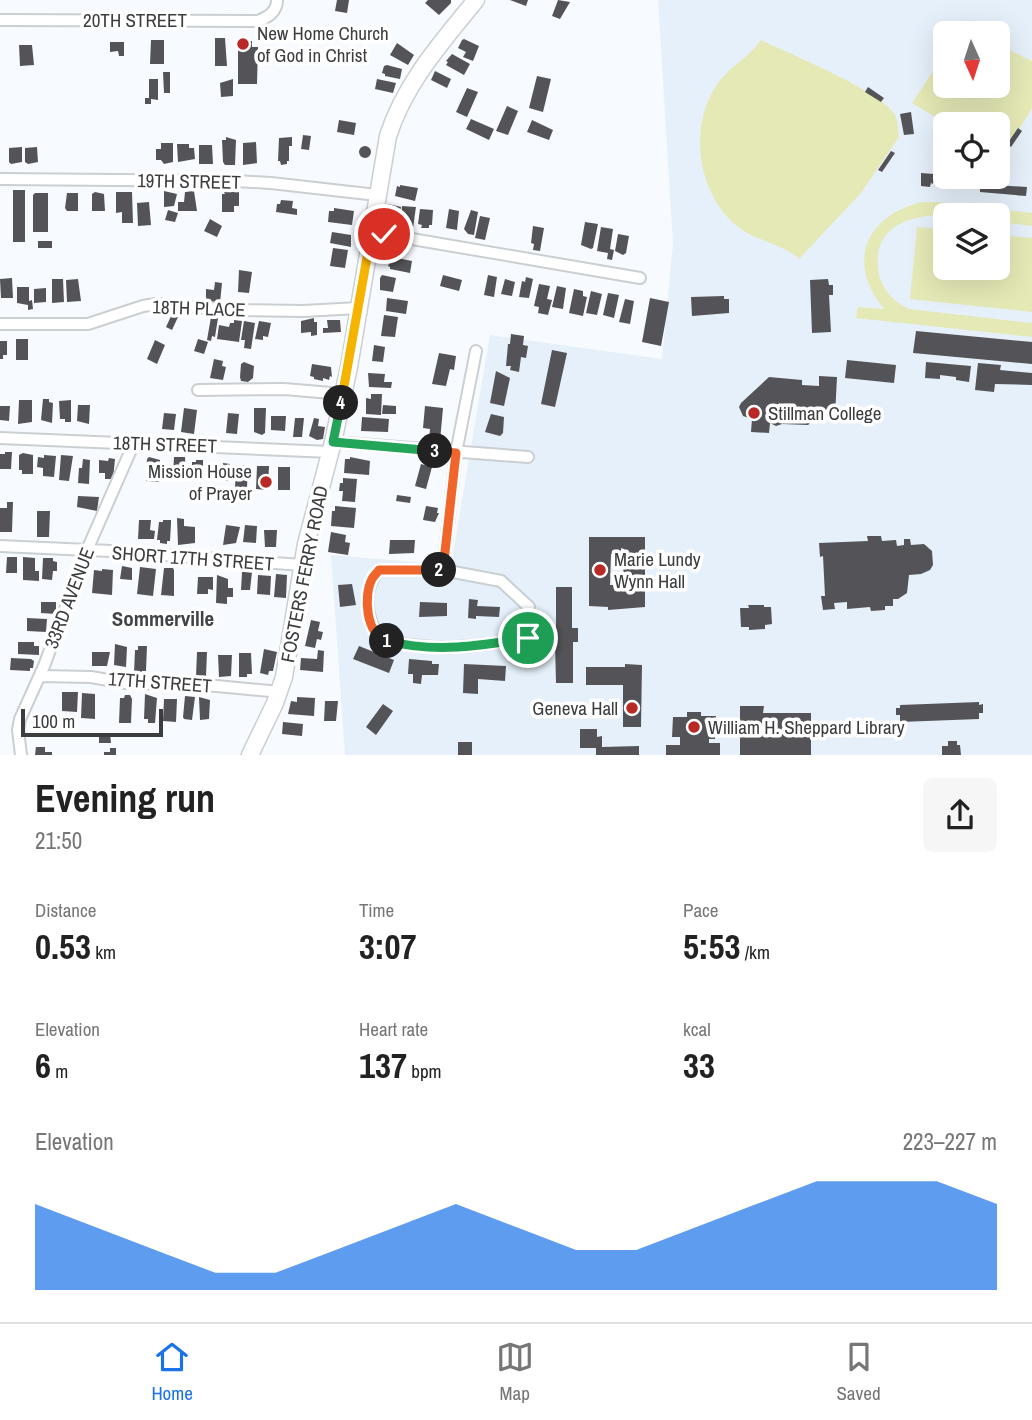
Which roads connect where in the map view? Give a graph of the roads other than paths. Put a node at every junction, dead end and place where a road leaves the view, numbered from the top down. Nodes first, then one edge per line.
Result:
1 (277, 0) edge
2 (476, 0) edge
3 (0, 20) edge
4 (0, 179) edge
5 (377, 195) junction
6 (371, 232) junction
7 (640, 278) dead end
8 (359, 308) junction
9 (0, 324) edge
10 (476, 351) dead end
11 (198, 390) dead end
12 (343, 394) junction
13 (0, 438) edge
14 (134, 443) junction
15 (332, 447) junction
16 (456, 453) junction
17 (528, 457) dead end
18 (0, 546) edge
19 (87, 550) junction
20 (302, 565) junction
21 (443, 570) junction
22 (529, 607) dead end
23 (528, 638) dead end
24 (40, 676) junction
25 (279, 692) junction
26 (21, 755) edge
27 (250, 755) edge

1 - 3 street, 20TH STREET
2 - 5 street, FOSTERS FERRY ROAD
4 - 5 street, 19TH STREET
5 - 6 street, FOSTERS FERRY ROAD
6 - 7 street
6 - 8 street, FOSTERS FERRY ROAD
8 - 9 street, 18TH PLACE
8 - 12 street, FOSTERS FERRY ROAD
10 - 16 street
11 - 12 street
12 - 15 street, FOSTERS FERRY ROAD
13 - 14 street, 18TH STREET
14 - 15 street, 18TH STREET
14 - 19 street, 33RD AVENUE
15 - 16 street, 18TH STREET
15 - 20 street, FOSTERS FERRY ROAD
16 - 17 street, 18TH STREET
16 - 21 street
18 - 19 street, SHORT 17TH STREET
19 - 20 street, SHORT 17TH STREET
19 - 24 street, 33RD AVENUE
20 - 25 street, FOSTERS FERRY ROAD
21 - 22 street
21 - 23 street
24 - 25 street, 17TH STREET
24 - 26 street, 33RD AVENUE
25 - 27 street, FOSTERS FERRY ROAD

